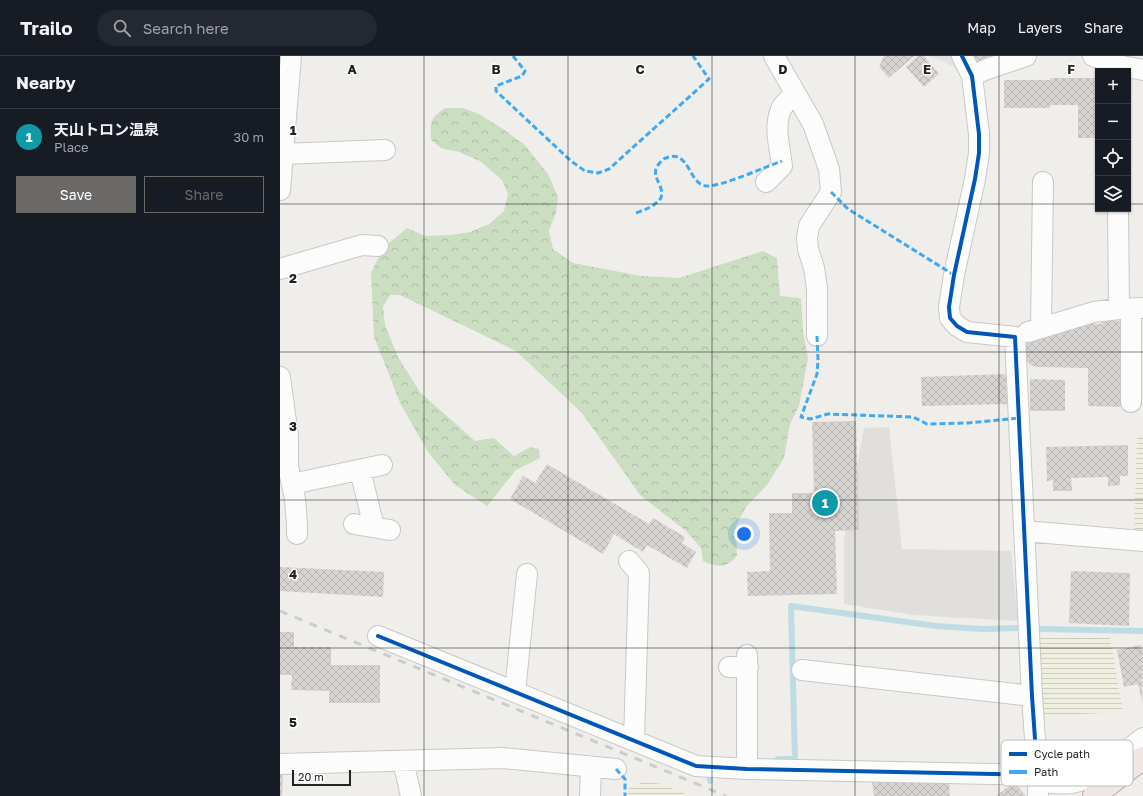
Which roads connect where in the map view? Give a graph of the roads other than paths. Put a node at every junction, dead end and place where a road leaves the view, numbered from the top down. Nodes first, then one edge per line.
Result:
1 (291, 56) edge
2 (774, 56) edge
3 (962, 56) edge
4 (1026, 56) edge
5 (1092, 56) edge
6 (1143, 70) edge
7 (972, 76) junction
8 (796, 94) junction
9 (385, 150) dead end
10 (283, 154) junction
11 (766, 182) dead end
12 (1042, 182) dead end
13 (280, 190) edge
14 (1118, 212) edge
15 (378, 246) dead end
16 (280, 269) edge
17 (1131, 309) edge
18 (1040, 328) junction
19 (817, 336) dead end
20 (1015, 337) junction
21 (280, 377) edge
22 (1131, 402) dead end
23 (283, 415) edge
24 (382, 465) dead end
25 (360, 470) junction
26 (292, 484) junction
27 (354, 524) dead end
28 (1024, 531) junction
29 (297, 534) dead end
30 (1143, 541) edge
31 (629, 561) dead end
32 (527, 574) dead end
33 (378, 636) dead end
34 (741, 663) dead end
35 (802, 670) dead end
36 (515, 692) junction
37 (1032, 696) junction
38 (1143, 738) edge
39 (1035, 740) edge
40 (634, 741) junction
41 (1133, 745) edge
42 (1143, 758) edge
43 (403, 761) junction
44 (280, 764) edge
45 (1133, 766) edge
46 (592, 767) junction
47 (616, 769) dead end
48 (747, 769) junction
49 (1001, 782) edge
50 (1107, 786) edge
51 (411, 796) edge
52 (590, 796) edge
53 (1094, 796) edge

1 - 10 street
2 - 8 street
3 - 7 street
4 - 7 street
5 - 6 street
7 - 20 street
8 - 11 street
8 - 19 street
9 - 10 street
10 - 13 street
12 - 18 street
14 - 17 street
15 - 16 street
17 - 18 street
17 - 22 street
18 - 20 street
20 - 28 street
21 - 23 street
23 - 26 street
24 - 25 street
25 - 26 street
25 - 27 street
26 - 29 street
28 - 30 street
28 - 37 street
31 - 40 street
32 - 36 street
33 - 36 street
34 - 48 street
35 - 37 street
36 - 40 street
37 - 39 street
38 - 41 street
40 - 48 street
42 - 45 highway
43 - 44 street
43 - 46 street
43 - 51 street
46 - 47 street
46 - 52 street
48 - 49 street
50 - 53 highway

